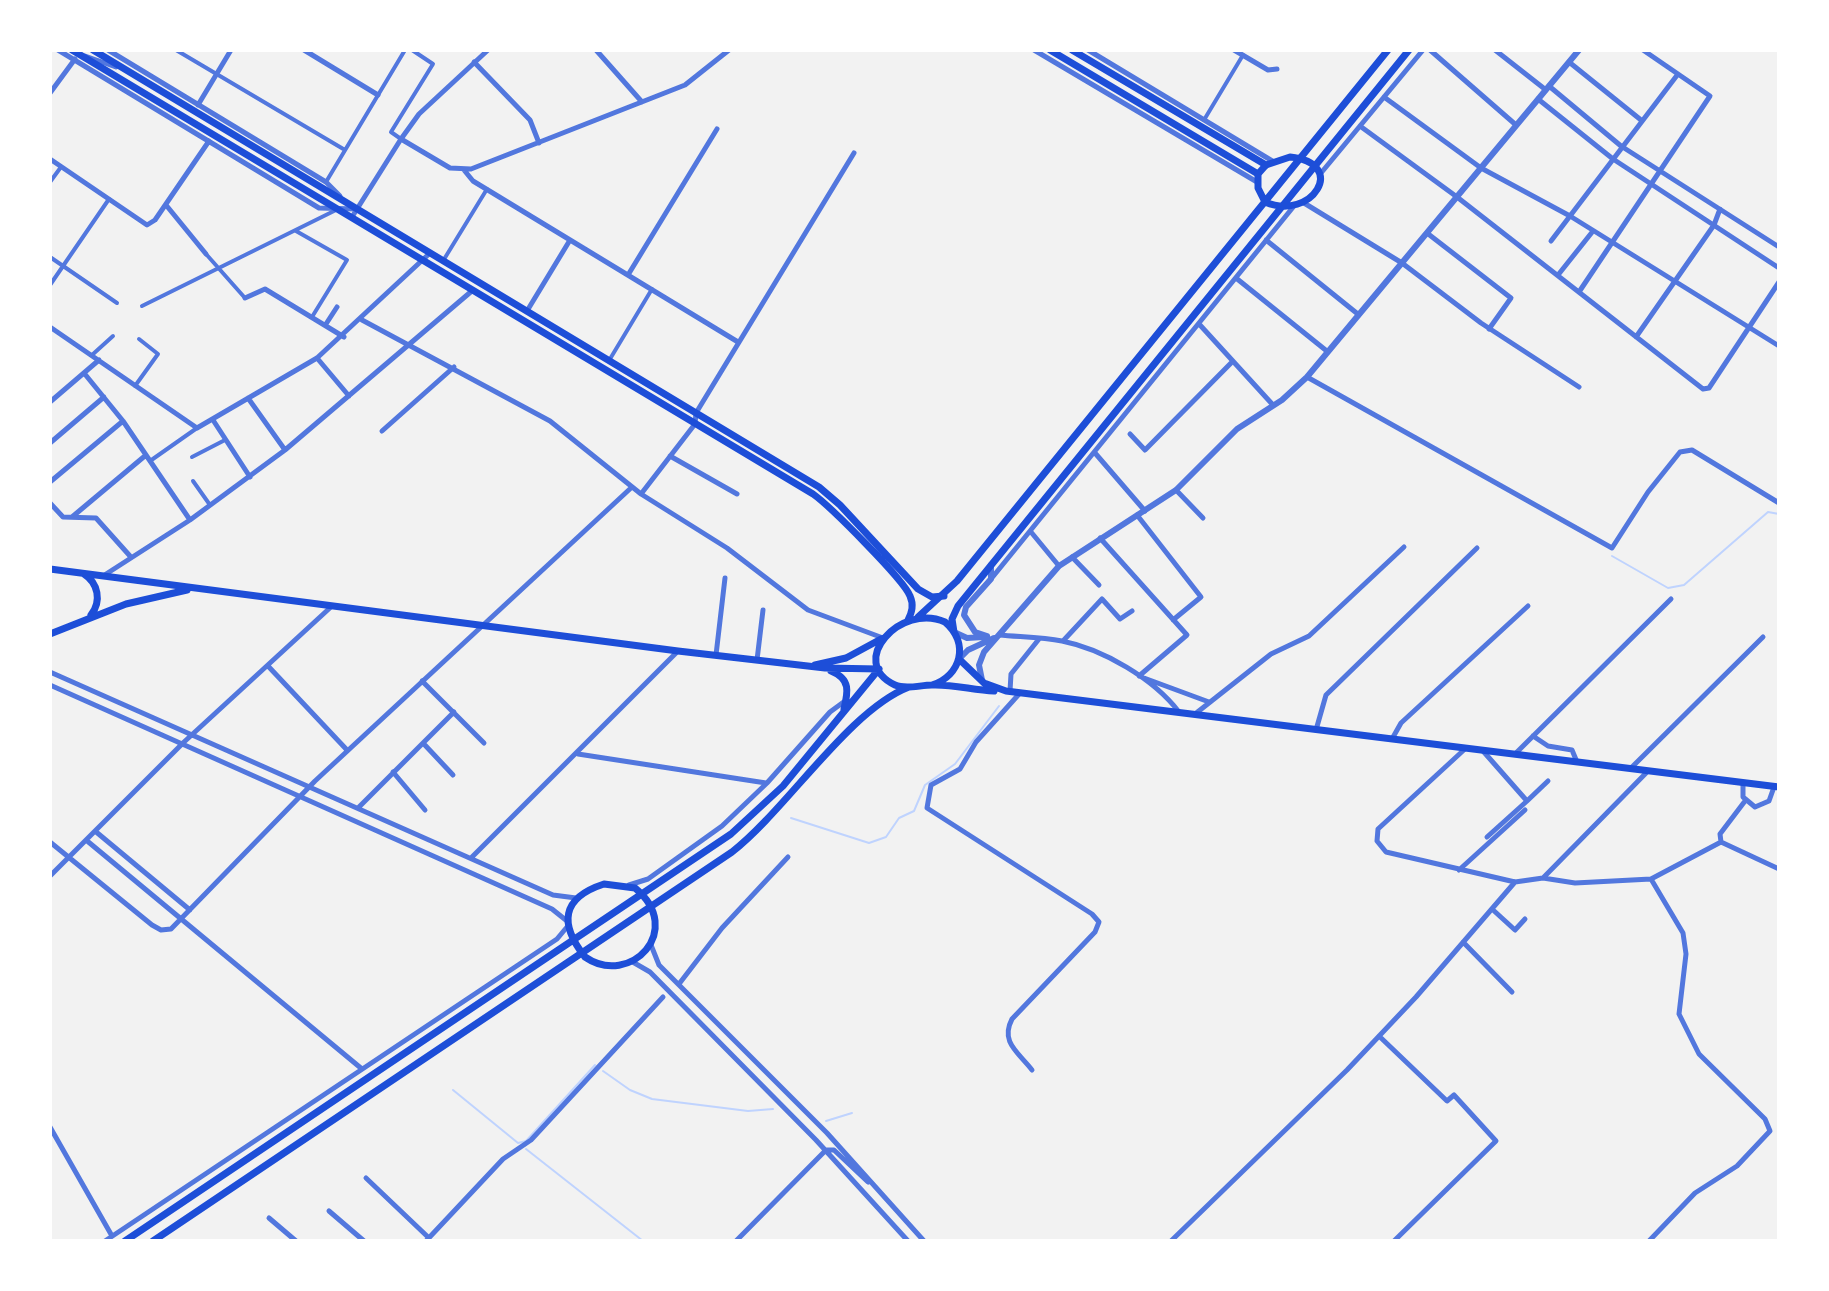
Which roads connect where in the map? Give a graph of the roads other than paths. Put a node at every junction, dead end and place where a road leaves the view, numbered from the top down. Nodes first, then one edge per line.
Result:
1 (58, 50) edge
2 (93, 50) edge
3 (108, 50) edge
4 (176, 50) edge
5 (231, 50) edge
6 (304, 50) edge
7 (405, 50) edge
8 (412, 50) edge
9 (488, 50) edge
10 (596, 50) edge
11 (1034, 50) edge
12 (1050, 50) edge
13 (1072, 50) edge
14 (1088, 50) edge
15 (1234, 50) edge
16 (1388, 50) edge
17 (1409, 50) edge
18 (1423, 50) edge
19 (1430, 50) edge
20 (1495, 50) edge
21 (1566, 50) edge
22 (1643, 50) edge
23 (730, 51) edge
24 (73, 55) edge
25 (1243, 55) junction
26 (1574, 56) edge
27 (83, 57) junction
28 (474, 62) junction
29 (1277, 69) dead end
30 (132, 73) junction
31 (216, 74) junction
32 (1678, 74) junction
33 (1547, 88) junction
34 (50, 93) edge
35 (378, 95) junction
36 (1384, 97) junction
37 (1538, 99) junction
38 (642, 102) junction
39 (198, 105) junction
40 (1204, 120) junction
41 (1641, 120) junction
42 (1516, 125) junction
43 (1360, 126) junction
44 (717, 129) dead end
45 (401, 139) junction
46 (209, 141) junction
47 (539, 143) junction
48 (1621, 146) junction
49 (345, 150) junction
50 (854, 153) dead end
51 (1300, 158) junction
52 (50, 159) edge
53 (1613, 159) junction
54 (1270, 164) junction
55 (61, 167) junction
56 (1481, 168) junction
57 (1318, 169) junction
58 (464, 170) junction
59 (1659, 170) junction
60 (1258, 178) junction
61 (287, 180) junction
62 (50, 182) edge
63 (326, 182) junction
64 (1652, 185) junction
65 (487, 189) junction
66 (300, 196) junction
67 (1457, 197) junction
68 (109, 199) junction
69 (343, 201) junction
70 (1265, 202) junction
71 (1304, 203) junction
72 (166, 205) junction
73 (1294, 206) junction
74 (1281, 207) junction
75 (339, 209) junction
76 (1720, 209) junction
77 (354, 213) junction
78 (1570, 216) junction
79 (1714, 225) junction
80 (296, 231) junction
81 (1593, 231) junction
82 (1427, 233) junction
83 (570, 240) junction
84 (1266, 240) junction
85 (1551, 241) dead end
86 (1612, 245) junction
87 (1779, 247) edge
88 (206, 254) joint
89 (50, 257) edge
90 (428, 257) junction
91 (443, 261) junction
92 (1402, 263) junction
93 (63, 266) junction
94 (1779, 268) edge
95 (219, 269) junction
96 (628, 275) junction
97 (1558, 275) junction
98 (1236, 278) junction
99 (1676, 281) junction
100 (1779, 282) edge
101 (50, 285) edge
102 (652, 289) junction
103 (473, 290) junction
104 (1579, 292) junction
105 (245, 298) joint
106 (117, 303) dead end
107 (142, 306) dead end
108 (337, 307) dead end
109 (527, 311) junction
110 (1359, 315) junction
111 (312, 317) junction
112 (362, 320) junction
113 (326, 324) junction
114 (1200, 325) junction
115 (1749, 326) junction
116 (50, 327) edge
117 (1489, 329) junction
118 (113, 336) dead end
119 (344, 337) junction
120 (1636, 337) junction
121 (139, 339) dead end
122 (738, 342) junction
123 (410, 344) junction
124 (1779, 346) edge
125 (1328, 352) junction
126 (92, 355) junction
127 (317, 358) junction
128 (99, 360) junction
129 (609, 360) junction
130 (1233, 361) junction
131 (454, 367) junction
132 (84, 373) junction
133 (1307, 377) junction
134 (135, 386) junction
135 (1579, 387) dead end
136 (349, 396) junction
137 (104, 397) junction
138 (248, 398) junction
139 (50, 402) edge
140 (1273, 405) junction
141 (696, 413) junction
142 (213, 420) junction
143 (123, 421) junction
144 (695, 424) junction
145 (197, 428) junction
146 (382, 431) dead end
147 (1130, 434) dead end
148 (225, 440) junction
149 (50, 443) edge
150 (285, 450) junction
151 (1095, 453) junction
152 (670, 456) junction
153 (192, 457) dead end
154 (148, 458) junction
155 (250, 477) junction
156 (193, 481) dead end
157 (50, 482) edge
158 (632, 487) junction
159 (1176, 490) junction
160 (641, 494) junction
161 (737, 494) dead end
162 (50, 503) edge
163 (1779, 503) edge
164 (211, 505) junction
165 (1145, 511) junction
166 (1137, 515) junction
167 (71, 518) junction
168 (1203, 518) dead end
169 (190, 520) junction
170 (1031, 532) junction
171 (1099, 537) junction
172 (1404, 547) dead end
173 (1477, 548) dead end
174 (130, 556) junction
175 (1072, 557) junction
176 (1009, 558) junction
177 (991, 565) junction
178 (1059, 566) junction
179 (50, 569) edge
180 (81, 573) junction
181 (102, 576) junction
182 (725, 578) dead end
183 (991, 579) junction
184 (1099, 585) dead end
185 (201, 588) junction
186 (96, 590) junction
187 (946, 595) junction
188 (1671, 599) dead end
189 (333, 605) junction
190 (1528, 606) dead end
191 (763, 610) dead end
192 (1132, 611) dead end
193 (90, 617) junction
194 (918, 617) junction
195 (908, 620) junction
196 (1173, 620) junction
197 (483, 625) junction
198 (954, 632) junction
199 (50, 634) edge
200 (987, 636) junction
201 (996, 637) junction
202 (1763, 637) dead end
203 (883, 638) junction
204 (1040, 639) junction
205 (1063, 641) junction
206 (678, 651) junction
207 (716, 655) junction
208 (959, 659) junction
209 (757, 660) junction
210 (811, 665) junction
211 (268, 666) junction
212 (825, 668) junction
213 (879, 669) junction
214 (50, 672) edge
215 (1139, 676) junction
216 (422, 681) junction
217 (984, 683) junction
218 (50, 685) edge
219 (932, 685) junction
220 (909, 687) junction
221 (1008, 691) junction
222 (1020, 692) junction
223 (860, 693) junction
224 (847, 700) junction
225 (1209, 702) junction
226 (454, 712) junction
227 (844, 712) junction
228 (1179, 712) junction
229 (1195, 714) junction
230 (1316, 730) junction
231 (193, 734) junction
232 (1533, 736) junction
233 (1392, 739) junction
234 (184, 742) junction
235 (423, 743) junction
236 (484, 743) dead end
237 (1466, 748) junction
238 (347, 750) junction
239 (1483, 750) junction
240 (577, 754) junction
241 (1515, 754) junction
242 (1577, 762) junction
243 (1631, 768) junction
244 (1648, 771) junction
245 (393, 772) junction
246 (453, 775) dead end
247 (1548, 781) dead end
248 (767, 783) junction
249 (1743, 783) junction
250 (310, 787) junction
251 (1776, 787) edge
252 (301, 796) junction
253 (1527, 801) junction
254 (1745, 801) junction
255 (358, 808) junction
256 (425, 810) dead end
257 (1525, 810) dead end
258 (95, 831) junction
259 (1487, 837) dead end
260 (86, 840) junction
261 (50, 842) edge
262 (1721, 842) junction
263 (69, 857) junction
264 (788, 857) dead end
265 (471, 858) junction
266 (1779, 869) edge
267 (466, 870) junction
268 (1459, 870) junction
269 (50, 876) edge
270 (1543, 878) junction
271 (1651, 879) junction
272 (1515, 882) junction
273 (629, 885) junction
274 (642, 895) junction
275 (577, 898) junction
276 (651, 908) junction
277 (1492, 909) junction
278 (190, 910) junction
279 (182, 919) junction
280 (1525, 919) dead end
281 (567, 924) junction
282 (574, 941) junction
283 (1463, 942) junction
284 (651, 945) junction
285 (582, 954) junction
286 (630, 961) junction
287 (679, 984) junction
288 (1512, 992) dead end
289 (663, 997) dead end
290 (1379, 1036) junction
291 (362, 1069) junction
292 (1032, 1070) dead end
293 (50, 1127) edge
294 (825, 1131) junction
295 (826, 1150) junction
296 (366, 1178) dead end
297 (878, 1190) junction
298 (329, 1211) dead end
299 (269, 1218) dead end
300 (112, 1236) junction
301 (428, 1240) edge
302 (105, 1241) edge
303 (125, 1241) edge
304 (153, 1241) edge
305 (296, 1241) edge
306 (364, 1241) edge
307 (736, 1241) edge
308 (908, 1241) edge
309 (924, 1241) edge
310 (1171, 1241) edge
311 (1394, 1241) edge
312 (1649, 1241) edge

1 - 24 street
2 - 30 main road
3 - 39 street
4 - 31 street
5 - 31 street
6 - 35 street
7 - 35 street
8 - 45 street
9 - 28 street
10 - 38 street
11 - 60 street
12 - 60 main road
13 - 54 main road
14 - 40 street
15 - 25 street
16 - 51 main road
17 - 57 main road
18 - 36 street
19 - 42 street
20 - 33 street
21 - 26 street
22 - 32 street
23 - 38 street
24 - 27 main road
24 - 34 street
24 - 46 street
25 - 29 street
25 - 40 street
26 - 33 street
26 - 41 street
27 - 30 street
27 - 61 main road
28 - 45 street
28 - 47 street
30 - 69 main road
31 - 39 street
31 - 49 street
32 - 41 street
32 - 59 street
33 - 37 street
33 - 48 street
35 - 49 street
36 - 43 street
36 - 56 street
37 - 42 street
37 - 53 street
38 - 47 street
39 - 63 street
40 - 54 street
41 - 48 street
42 - 56 street
43 - 57 street
43 - 67 street
44 - 96 street
45 - 58 street
45 - 77 street
46 - 66 street
46 - 72 street
47 - 58 street
48 - 53 street
48 - 59 street
49 - 63 street
50 - 122 street
51 - 54 main road
51 - 57 main road
51 - 70 main road
52 - 55 street
53 - 64 street
53 - 78 street
54 - 60 main road
55 - 62 street
55 - 68 street
56 - 67 street
56 - 78 street
57 - 71 main road
57 - 74 main road
58 - 65 street
59 - 64 street
59 - 76 street
60 - 70 main road
61 - 66 street
61 - 75 main road
63 - 69 street
64 - 79 street
64 - 86 street
65 - 83 street
65 - 91 street
66 - 75 street
67 - 82 street
67 - 97 street
68 - 72 street
68 - 93 street
69 - 75 street
69 - 77 main road
70 - 74 main road
70 - 187 main road
71 - 73 main road
71 - 92 street
72 - 88 street
73 - 74 main road
73 - 84 street
74 - 177 main road
75 - 77 main road
75 - 80 street
76 - 79 street
76 - 87 street
77 - 90 main road
78 - 81 street
78 - 85 street
79 - 94 street
79 - 99 street
80 - 95 street
80 - 111 street
81 - 86 street
81 - 97 street
82 - 92 street
82 - 117 street
83 - 96 street
83 - 109 street
84 - 98 street
84 - 110 street
86 - 99 street
86 - 104 street
88 - 95 street
89 - 93 street
90 - 91 main road
90 - 103 main road
90 - 112 street
91 - 109 main road
92 - 110 street
92 - 117 street
93 - 101 street
93 - 106 street
95 - 105 street
95 - 107 street
96 - 102 street
97 - 104 street
98 - 114 street
98 - 125 street
99 - 115 street
99 - 120 street
100 - 115 street
102 - 122 street
102 - 129 street
103 - 123 street
103 - 144 main road
104 - 120 street
105 - 111 street
108 - 113 street
109 - 129 main road
110 - 125 street
111 - 113 street
112 - 119 street
112 - 123 street
113 - 119 street
114 - 130 street
114 - 151 street
115 - 120 street
115 - 124 street
116 - 126 street
117 - 135 street
118 - 126 street
119 - 127 street
121 - 134 street
122 - 141 street
123 - 131 street
123 - 136 street
125 - 133 street
126 - 128 street
127 - 136 street
127 - 138 street
128 - 132 street
128 - 134 street
129 - 141 main road
130 - 140 street
130 - 147 street
131 - 146 street
131 - 158 street
132 - 137 street
132 - 139 street
133 - 140 street
133 - 163 street
134 - 145 street
136 - 150 street
137 - 143 street
137 - 149 street
138 - 142 street
138 - 150 street
140 - 159 street
141 - 144 street
141 - 187 main road
142 - 145 street
142 - 148 street
143 - 154 street
143 - 157 street
144 - 152 street
144 - 195 main road
145 - 154 street
148 - 153 street
148 - 155 street
150 - 155 street
151 - 165 street
151 - 170 street
152 - 160 street
152 - 161 street
154 - 167 street
154 - 169 street
155 - 164 street
156 - 164 street
158 - 160 street
158 - 197 street
159 - 165 street
159 - 168 street
160 - 203 street
162 - 167 street
164 - 169 street
165 - 166 street
166 - 171 street
166 - 196 street
167 - 174 street
169 - 174 street
170 - 176 street
170 - 178 street
171 - 175 street
171 - 196 street
172 - 225 street
173 - 230 street
174 - 181 street
175 - 178 street
175 - 184 street
176 - 177 street
176 - 183 street
177 - 183 street
177 - 198 main road
178 - 201 street
179 - 180 main road
180 - 181 main road
180 - 186 main road
181 - 185 main road
181 - 186 main road
182 - 207 street
183 - 200 street
185 - 189 main road
185 - 193 main road
186 - 193 main road
187 - 194 main road
188 - 232 street
189 - 197 main road
189 - 211 street
190 - 233 street
191 - 209 street
192 - 205 street
193 - 199 main road
194 - 195 main road
194 - 198 main road
195 - 203 main road
196 - 215 street
197 - 206 main road
197 - 216 street
198 - 200 street
198 - 208 main road
200 - 201 street
201 - 204 street
201 - 208 street
201 - 217 street
202 - 243 street
203 - 210 main road
203 - 213 main road
204 - 205 street
204 - 221 street
205 - 215 street
206 - 207 main road
206 - 240 street
207 - 209 main road
208 - 217 main road
208 - 219 main road
209 - 210 main road
210 - 212 main road
211 - 231 street
211 - 238 street
212 - 213 main road
212 - 224 main road
213 - 220 main road
213 - 223 main road
214 - 231 street
215 - 225 street
215 - 228 street
216 - 226 street
216 - 238 street
217 - 221 main road
218 - 234 street
219 - 220 main road
219 - 221 main road
220 - 276 main road
221 - 222 main road
222 - 228 main road
222 - 292 street
223 - 224 street
223 - 227 main road
224 - 227 main road
224 - 248 street
225 - 229 street
226 - 235 street
226 - 236 street
227 - 274 main road
228 - 229 main road
229 - 230 main road
230 - 233 main road
231 - 234 street
231 - 250 street
232 - 241 street
232 - 242 street
233 - 237 main road
234 - 252 street
234 - 258 street
235 - 245 street
235 - 246 street
237 - 239 main road
237 - 268 street
238 - 250 street
239 - 241 main road
239 - 253 street
240 - 248 street
240 - 265 street
241 - 242 main road
242 - 243 main road
243 - 244 main road
244 - 249 main road
244 - 270 street
245 - 255 street
245 - 256 street
247 - 253 street
248 - 273 street
249 - 251 main road
249 - 254 street
250 - 252 street
250 - 255 street
251 - 254 street
252 - 267 street
252 - 278 street
253 - 259 street
254 - 262 street
255 - 265 street
257 - 268 street
258 - 260 street
258 - 278 street
260 - 263 street
260 - 279 street
261 - 263 street
262 - 266 street
262 - 271 street
263 - 269 street
263 - 279 street
264 - 287 street
265 - 267 street
265 - 267 street
265 - 275 street
267 - 281 street
268 - 272 street
270 - 271 street
270 - 272 street
271 - 312 street
272 - 277 street
273 - 274 main road
273 - 275 main road
274 - 276 main road
274 - 282 main road
275 - 281 main road
276 - 284 main road
276 - 285 main road
277 - 280 street
277 - 283 street
278 - 279 street
279 - 291 street
281 - 282 main road
281 - 291 street
282 - 285 main road
282 - 303 main road
283 - 288 street
283 - 290 street
284 - 286 main road
284 - 287 street
285 - 286 main road
285 - 304 main road
286 - 295 street
287 - 294 street
289 - 301 street
290 - 310 street
290 - 311 street
291 - 300 street
293 - 300 street
294 - 295 street
294 - 297 street
295 - 297 street
295 - 307 street
295 - 308 street
296 - 301 street
297 - 309 street
298 - 306 street
299 - 305 street
300 - 302 street

